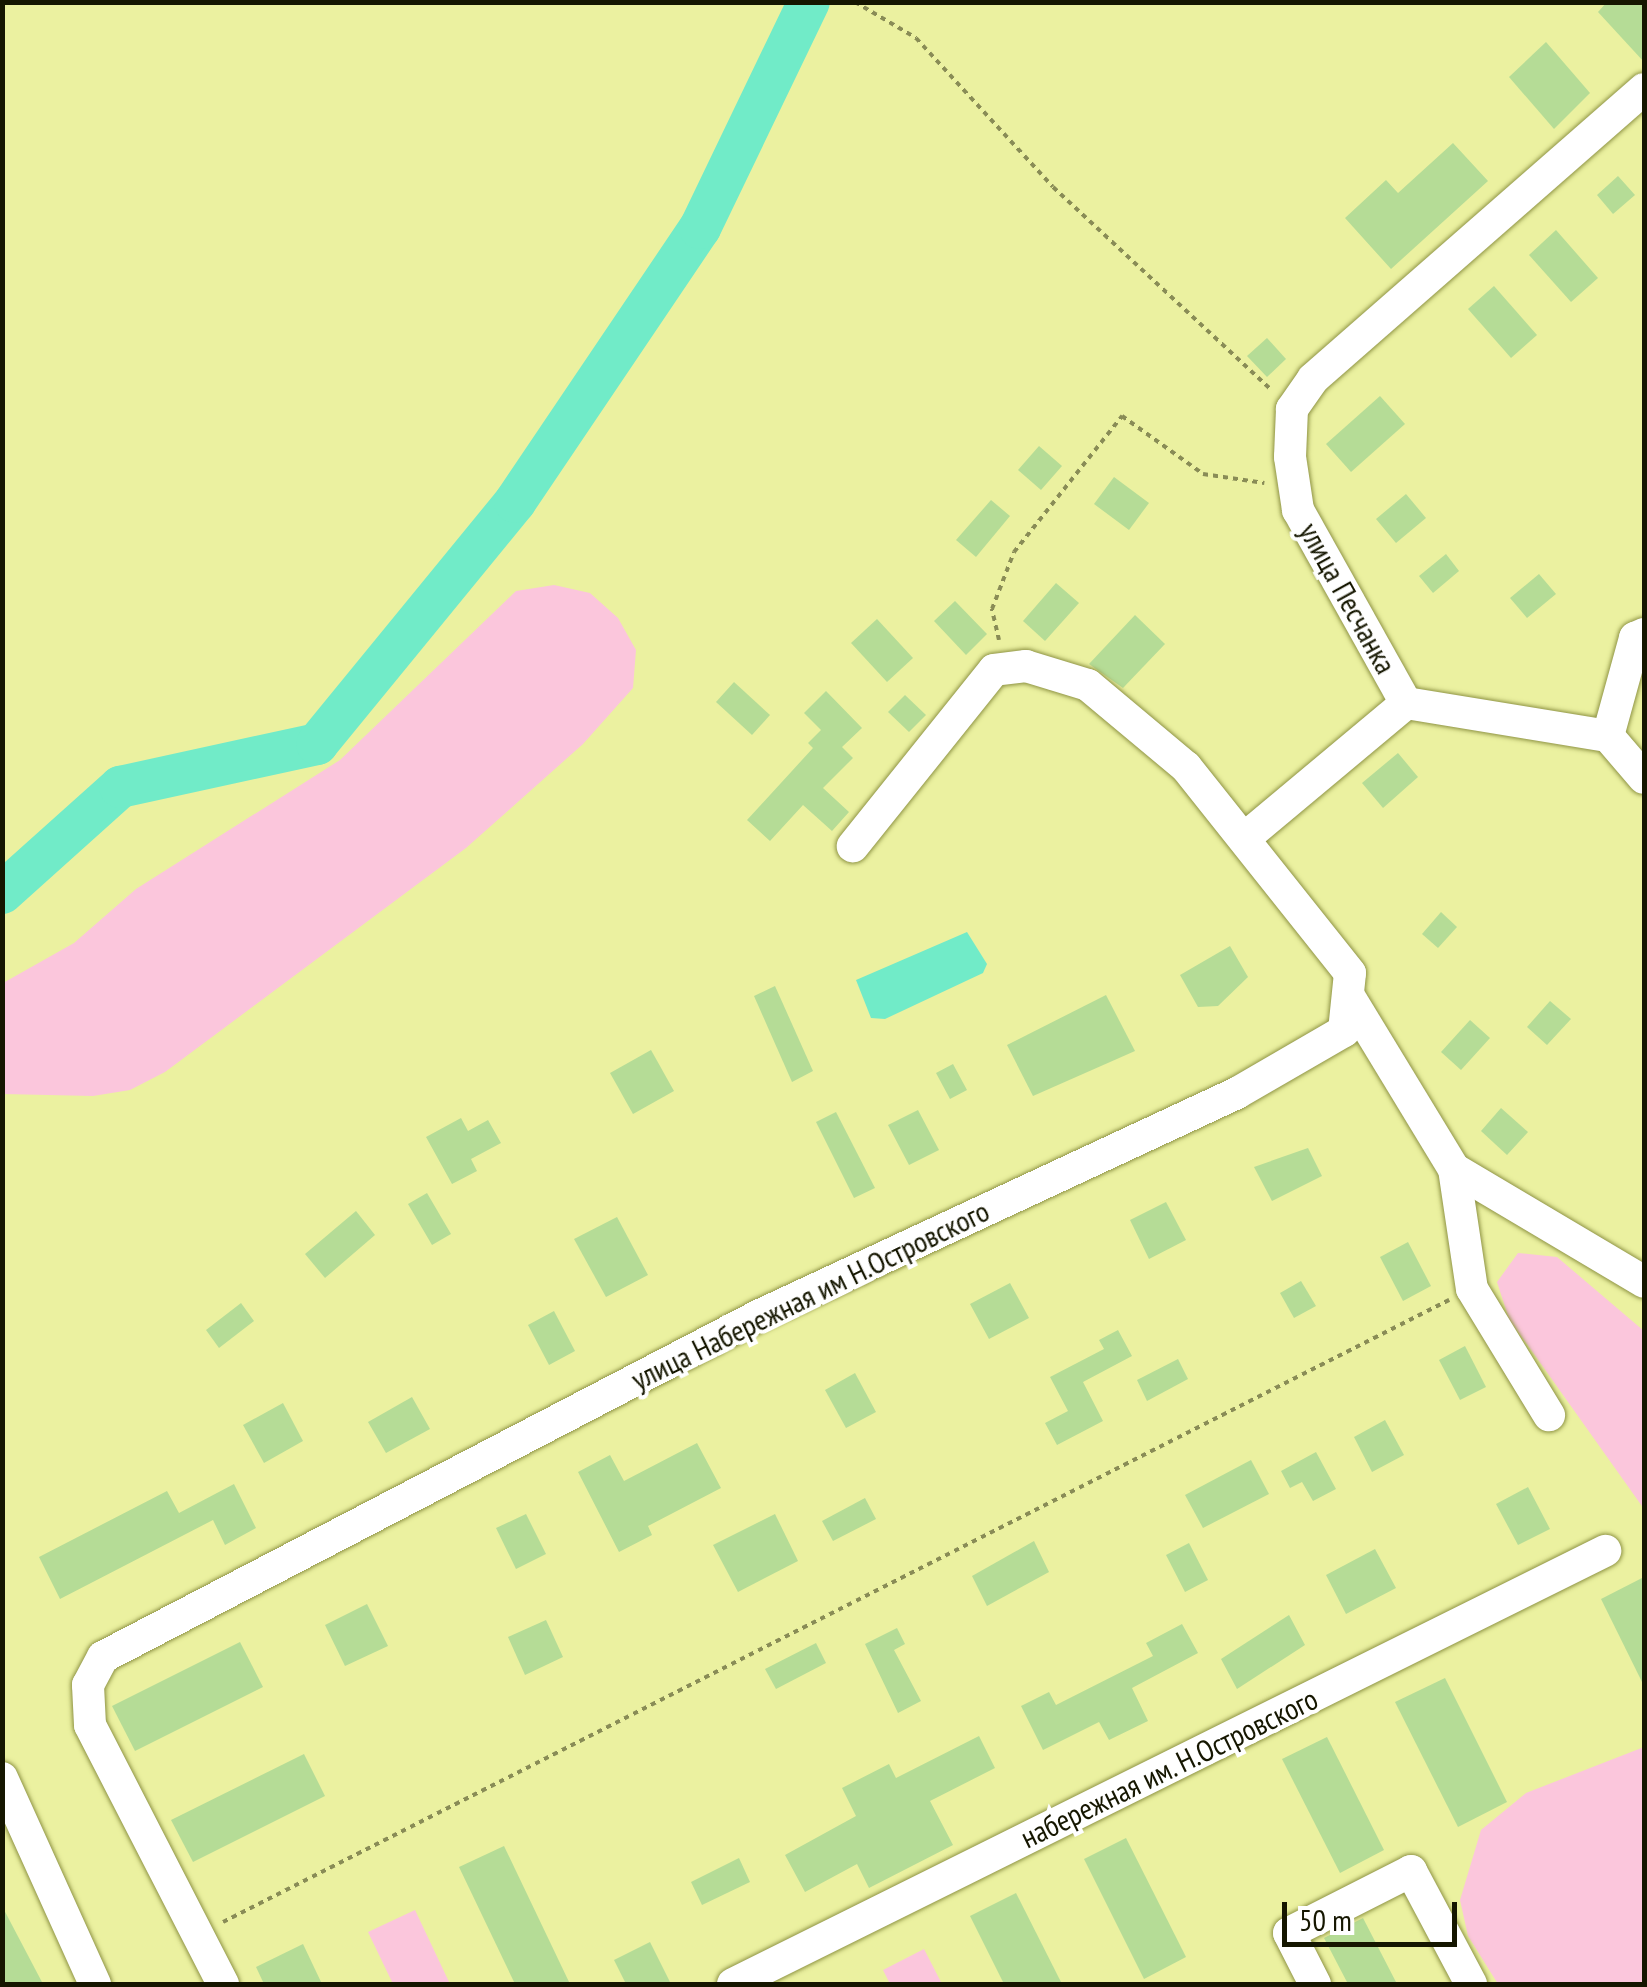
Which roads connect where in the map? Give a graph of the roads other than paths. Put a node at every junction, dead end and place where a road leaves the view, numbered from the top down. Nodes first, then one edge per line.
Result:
1 (1644, 89) edge
2 (1644, 634) edge
3 (1406, 703) junction
4 (1608, 736) junction
5 (1644, 778) edge
6 (1246, 837) junction
7 (852, 846) dead end
8 (1350, 998) junction
9 (1454, 1169) junction
10 (1644, 1282) edge
11 (1549, 1415) dead end
12 (1605, 1551) dead end
13 (2, 1778) edge
14 (95, 1984) edge
15 (223, 1984) edge
16 (733, 1984) edge
17 (1316, 1984) edge
18 (1471, 1984) edge

1 - 3 street, улица Песчанка
2 - 4 street
3 - 4 street, улица Песчанка
3 - 6 street
4 - 5 street
6 - 7 street
6 - 8 street
8 - 9 street
8 - 15 street, улица Набережная им Н.Островского
9 - 10 street
9 - 11 street
12 - 16 street, набережная им. Н.Островского
13 - 14 street
17 - 18 street

